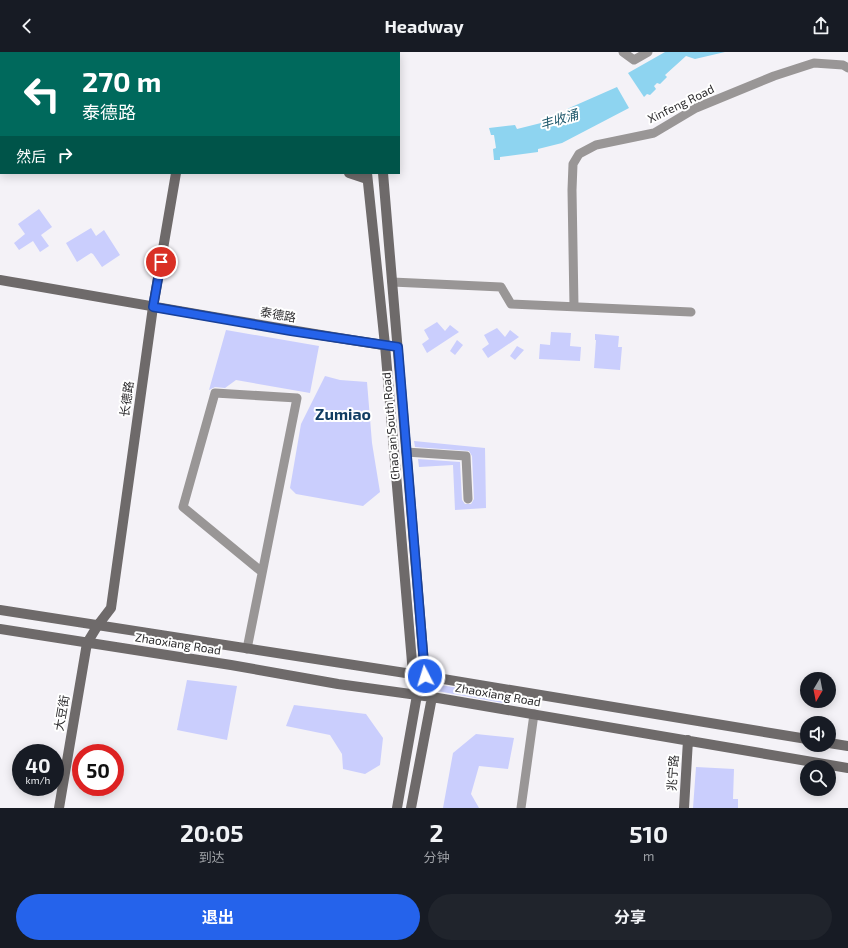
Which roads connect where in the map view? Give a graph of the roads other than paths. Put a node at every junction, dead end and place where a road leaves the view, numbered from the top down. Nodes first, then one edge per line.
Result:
1 (623, 52) edge
2 (648, 52) edge
3 (848, 68) edge
4 (176, 174) edge
5 (355, 174) edge
6 (383, 174) edge
7 (367, 176) edge
8 (0, 280) edge
9 (392, 282) junction
10 (0, 286) edge
11 (574, 306) junction
12 (153, 307) junction
13 (691, 312) dead end
14 (385, 345) junction
15 (398, 347) junction
16 (406, 452) junction
17 (468, 499) dead end
18 (262, 572) junction
19 (0, 610) edge
20 (98, 625) junction
21 (0, 629) edge
22 (87, 643) junction
23 (247, 649) junction
24 (413, 674) junction
25 (425, 676) junction
26 (417, 695) junction
27 (432, 697) junction
28 (534, 714) junction
29 (800, 739) edge
30 (688, 740) junction
31 (836, 744) edge
32 (848, 746) edge
33 (848, 768) edge
34 (59, 808) edge
35 (397, 808) edge
36 (411, 808) edge
37 (520, 808) edge
38 (684, 808) edge

1 - 2 street
3 - 11 street, Xinfeng Road
4 - 12 main road, 长德路
5 - 7 main road
6 - 9 main road, Chao'an South Road
7 - 14 main road, Chao'an South Road
8 - 12 main road, 泰德路
9 - 11 street
9 - 15 main road, Chao'an South Road
10 - 12 main road, 泰德路
11 - 13 street
12 - 14 main road, 泰德路
12 - 20 main road, 长德路
14 - 15 main road, 泰德路
14 - 24 main road, Chao'an South Road
15 - 16 main road, Chao'an South Road
16 - 17 street
16 - 25 main road, Chao'an South Road
18 - 18 street
18 - 23 street
19 - 20 main road, Zhaoxiang Road
20 - 22 main road, 大豆街
20 - 23 main road, Zhaoxiang Road
21 - 22 main road, Zhaoxiang Road
22 - 26 main road, Zhaoxiang Road
22 - 34 main road, 大豆街
23 - 24 main road, Zhaoxiang Road
24 - 25 main road, Zhaoxiang Road
24 - 26 main road, Chao'an South Road
25 - 27 main road, Chao'an South Road
25 - 29 main road, Zhaoxiang Road
26 - 27 main road, Zhaoxiang Road
26 - 35 main road
27 - 28 main road, Zhaoxiang Road
27 - 36 main road
28 - 30 main road, Zhaoxiang Road
28 - 37 street
30 - 33 main road, Zhaoxiang Road
30 - 38 main road, 兆宁路
31 - 32 main road

